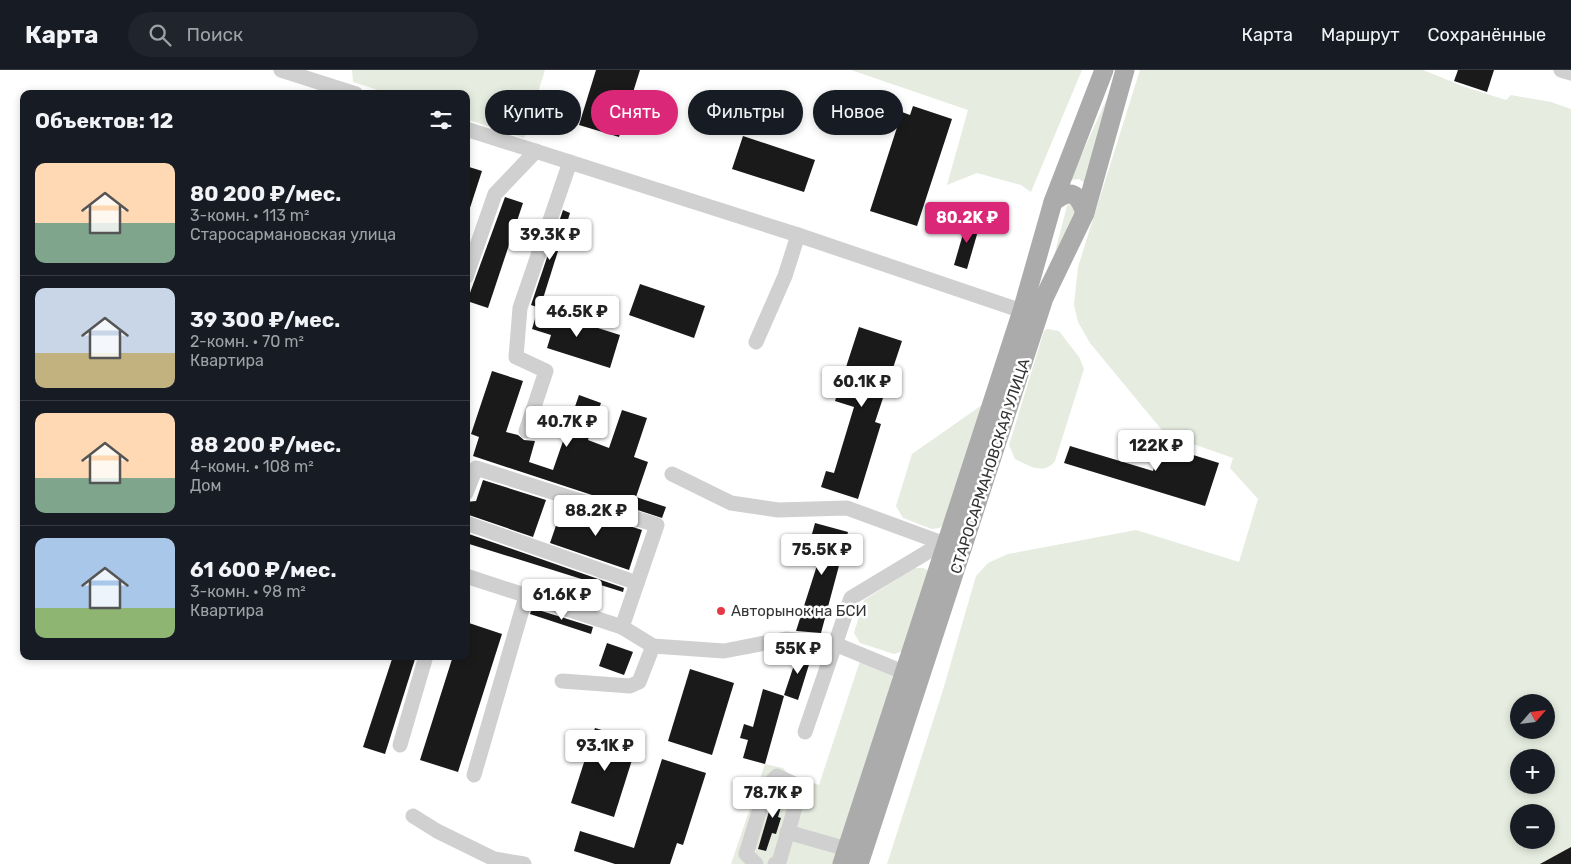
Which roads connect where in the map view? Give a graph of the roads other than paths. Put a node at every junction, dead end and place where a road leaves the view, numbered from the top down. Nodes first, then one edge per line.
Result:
1 (281, 70) edge
2 (1104, 70) edge
3 (1125, 70) edge
4 (1561, 70) edge
5 (1571, 73) edge
6 (344, 90) edge
7 (470, 130) edge
8 (536, 152) junction
9 (570, 162) junction
10 (1053, 202) junction
11 (1085, 213) junction
12 (798, 235) junction
13 (470, 266) edge
14 (1022, 311) junction
15 (756, 342) dead end
16 (526, 431) dead end
17 (672, 474) dead end
18 (470, 483) edge
19 (470, 524) edge
20 (945, 544) junction
21 (470, 577) edge
22 (637, 583) junction
23 (526, 596) junction
24 (622, 627) junction
25 (835, 644) junction
26 (653, 646) junction
27 (425, 660) edge
28 (903, 672) junction
29 (562, 681) dead end
30 (805, 732) dead end
31 (400, 745) dead end
32 (474, 774) dead end
33 (413, 816) dead end
34 (788, 832) junction
35 (844, 856) edge
36 (524, 864) edge
37 (756, 864) edge
38 (775, 864) edge
39 (859, 864) edge

1 - 6 street
2 - 10 main road, СТАРОСАРМАНОВСКАЯ УЛИЦА
3 - 11 main road, СТАРОСАРМАНОВСКАЯ УЛИЦА
4 - 5 street
7 - 8 street
8 - 9 street
8 - 13 street
9 - 12 street
9 - 16 street
10 - 11 main road
10 - 14 main road, СТАРОСАРМАНОВСКАЯ УЛИЦА
11 - 39 main road, СТАРОСАРМАНОВСКАЯ УЛИЦА
12 - 14 street
12 - 15 street
14 - 20 main road, СТАРОСАРМАНОВСКАЯ УЛИЦА
17 - 20 street
18 - 22 street
19 - 22 street
20 - 25 street
20 - 28 main road, СТАРОСАРМАНОВСКАЯ УЛИЦА
21 - 23 street
22 - 24 street
23 - 24 street
23 - 32 street
24 - 26 street
25 - 26 street
25 - 28 street
25 - 30 street
26 - 29 street
27 - 31 street
28 - 35 main road, СТАРОСАРМАНОВСКАЯ УЛИЦА
33 - 36 street
34 - 35 street
34 - 37 street
34 - 38 street

